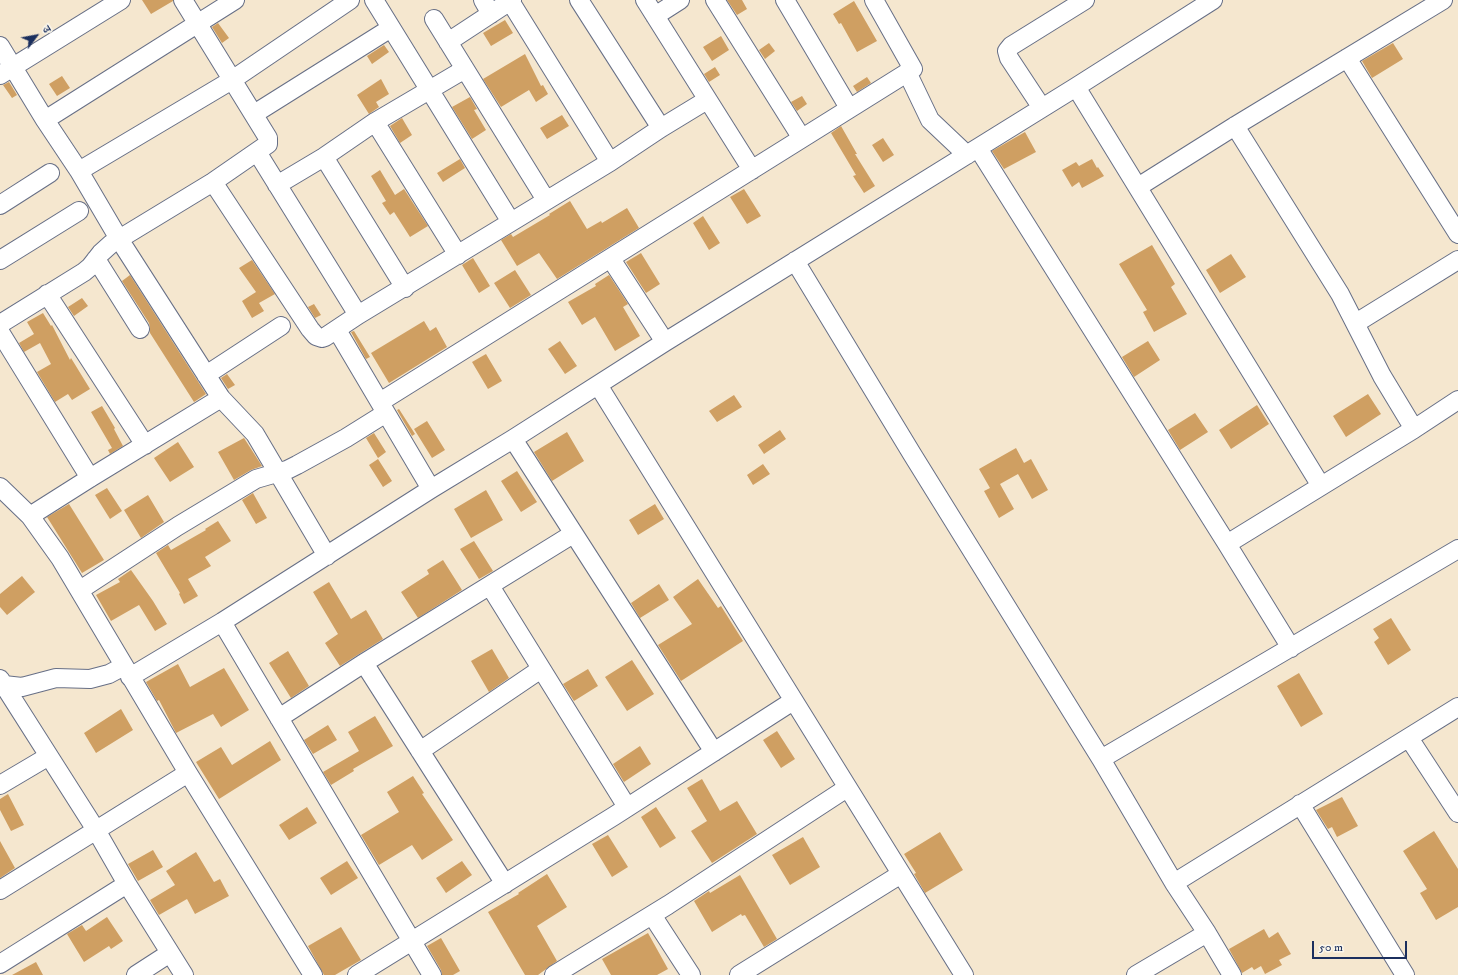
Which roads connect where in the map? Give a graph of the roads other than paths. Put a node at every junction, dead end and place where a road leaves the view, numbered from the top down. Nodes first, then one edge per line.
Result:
1 (121, 0) edge
2 (183, 0) edge
3 (235, 0) edge
4 (350, 0) edge
5 (374, 0) edge
6 (511, 0) edge
7 (579, 0) edge
8 (645, 0) edge
9 (680, 0) edge
10 (715, 0) edge
11 (785, 0) edge
12 (874, 0) edge
13 (1085, 0) edge
14 (1213, 0) edge
15 (1443, 0) edge
16 (487, 7) edge
17 (655, 16) junction
18 (434, 19) dead end
19 (198, 23) junction
20 (392, 28) junction
21 (448, 42) junction
22 (0, 46) edge
23 (1347, 58) junction
24 (465, 69) junction
25 (6, 71) edge
26 (907, 72) junction
27 (232, 80) junction
28 (1076, 87) junction
29 (429, 90) junction
30 (707, 100) junction
31 (849, 108) junction
32 (1042, 108) junction
33 (254, 114) junction
34 (45, 120) junction
35 (375, 122) junction
36 (1235, 126) junction
37 (661, 128) junction
38 (801, 138) junction
39 (257, 152) junction
40 (972, 152) junction
41 (324, 157) junction
42 (610, 162) junction
43 (752, 170) junction
44 (79, 171) junction
45 (50, 173) dead end
46 (213, 182) junction
47 (277, 185) junction
48 (1138, 187) junction
49 (546, 200) junction
50 (0, 205) edge
51 (79, 211) dead end
52 (511, 222) junction
53 (1458, 234) edge
54 (119, 239) junction
55 (458, 255) junction
56 (96, 259) junction
57 (611, 259) junction
58 (0, 260) edge
59 (1458, 260) edge
60 (795, 261) junction
61 (405, 288) junction
62 (48, 294) junction
63 (358, 316) junction
64 (1356, 323) junction
65 (0, 324) edge
66 (281, 326) dead end
67 (140, 329) dead end
68 (337, 330) junction
69 (0, 332) edge
70 (665, 342) junction
71 (206, 375) junction
72 (598, 385) junction
73 (221, 398) junction
74 (1458, 400) edge
75 (383, 408) junction
76 (1414, 429) junction
77 (513, 439) junction
78 (145, 445) junction
79 (278, 473) junction
80 (90, 478) junction
81 (1321, 486) junction
82 (0, 487) edge
83 (431, 489) junction
84 (30, 516) junction
85 (573, 534) junction
86 (1227, 544) junction
87 (1458, 548) edge
88 (327, 556) junction
89 (490, 586) junction
90 (80, 590) junction
91 (222, 622) junction
92 (1290, 648) junction
93 (364, 663) junction
94 (542, 669) junction
95 (127, 671) junction
96 (1, 683) edge
97 (793, 701) junction
98 (1458, 707) edge
99 (279, 718) junction
100 (1409, 738) junction
101 (420, 751) junction
102 (714, 752) junction
103 (49, 756) junction
104 (1101, 759) junction
105 (188, 773) junction
106 (0, 785) edge
107 (847, 788) junction
108 (1300, 804) junction
109 (627, 807) junction
110 (1458, 813) edge
111 (96, 830) junction
112 (901, 874) junction
113 (1174, 883) junction
114 (127, 884) junction
115 (505, 884) junction
116 (0, 890) edge
117 (652, 914) junction
118 (1207, 933) junction
119 (411, 941) junction
120 (170, 953) junction
121 (0, 964) edge
122 (136, 975) edge
123 (184, 975) edge
124 (313, 975) edge
125 (357, 975) edge
126 (432, 975) edge
127 (554, 975) edge
128 (691, 975) edge
129 (740, 975) edge
130 (964, 975) edge
131 (1136, 975) edge
132 (1232, 975) edge
133 (1405, 975) edge

1 - 25 street
2 - 19 street
3 - 19 street
4 - 27 street
5 - 20 street
6 - 16 street
6 - 42 street
7 - 37 street
8 - 17 street
9 - 17 street
10 - 38 street
11 - 31 street
12 - 26 street
13 - 32 street
14 - 28 street
15 - 23 street
16 - 21 street
17 - 30 street
18 - 21 street
19 - 27 street
19 - 34 street
20 - 29 street
20 - 33 street
21 - 24 street
22 - 25 street
23 - 36 street
23 - 53 street
24 - 29 street
24 - 49 street
25 - 34 street
26 - 31 street
26 - 40 street
27 - 33 street
27 - 44 street
28 - 32 street
28 - 48 street
29 - 35 street
29 - 52 street
30 - 37 street
30 - 43 street
31 - 38 street
32 - 40 street
33 - 39 street
34 - 44 street
35 - 41 street
35 - 55 street
36 - 48 street
36 - 64 street
37 - 42 street
38 - 43 street
39 - 46 street
39 - 47 street
40 - 60 street
40 - 86 street
41 - 47 street
41 - 61 street
42 - 49 street
43 - 57 street
44 - 54 street
45 - 50 street
46 - 54 street
46 - 68 street
47 - 63 street
48 - 81 street
49 - 52 street
51 - 58 street
52 - 55 street
54 - 56 street
54 - 71 street
55 - 61 street
56 - 62 street
56 - 67 street
57 - 70 street
57 - 75 street
59 - 64 street
60 - 70 street
60 - 104 street
61 - 63 street
62 - 65 street
62 - 78 street
63 - 68 street
64 - 76 street
66 - 71 street
68 - 75 street
69 - 80 street
70 - 72 street
71 - 73 street
72 - 77 street
72 - 97 street
73 - 78 street
73 - 79 street
74 - 76 street
75 - 79 street
75 - 83 street
76 - 81 street
77 - 83 street
77 - 85 street
78 - 80 street
79 - 88 street
79 - 90 street
80 - 84 street
81 - 86 street
82 - 84 street
83 - 88 street
84 - 90 street
85 - 89 street
85 - 102 street
86 - 92 street
87 - 92 street
88 - 91 street
89 - 93 street
89 - 94 street
90 - 95 street
91 - 95 street
91 - 99 street
92 - 104 street
93 - 99 street
93 - 101 street
94 - 101 street
94 - 109 street
95 - 96 street
95 - 105 street
96 - 103 street
97 - 102 street
97 - 107 street
98 - 100 street
99 - 119 street
100 - 108 street
100 - 110 street
101 - 115 street
102 - 109 street
103 - 106 street
103 - 111 street
104 - 113 street
105 - 111 street
105 - 124 street
107 - 112 street
107 - 117 street
108 - 113 street
108 - 133 street
109 - 115 street
111 - 114 street
111 - 116 street
112 - 129 street
112 - 130 street
113 - 118 street
114 - 120 street
114 - 121 street
115 - 119 street
117 - 127 street
117 - 128 street
118 - 131 street
118 - 132 street
119 - 125 street
119 - 126 street
120 - 122 street
120 - 123 street

